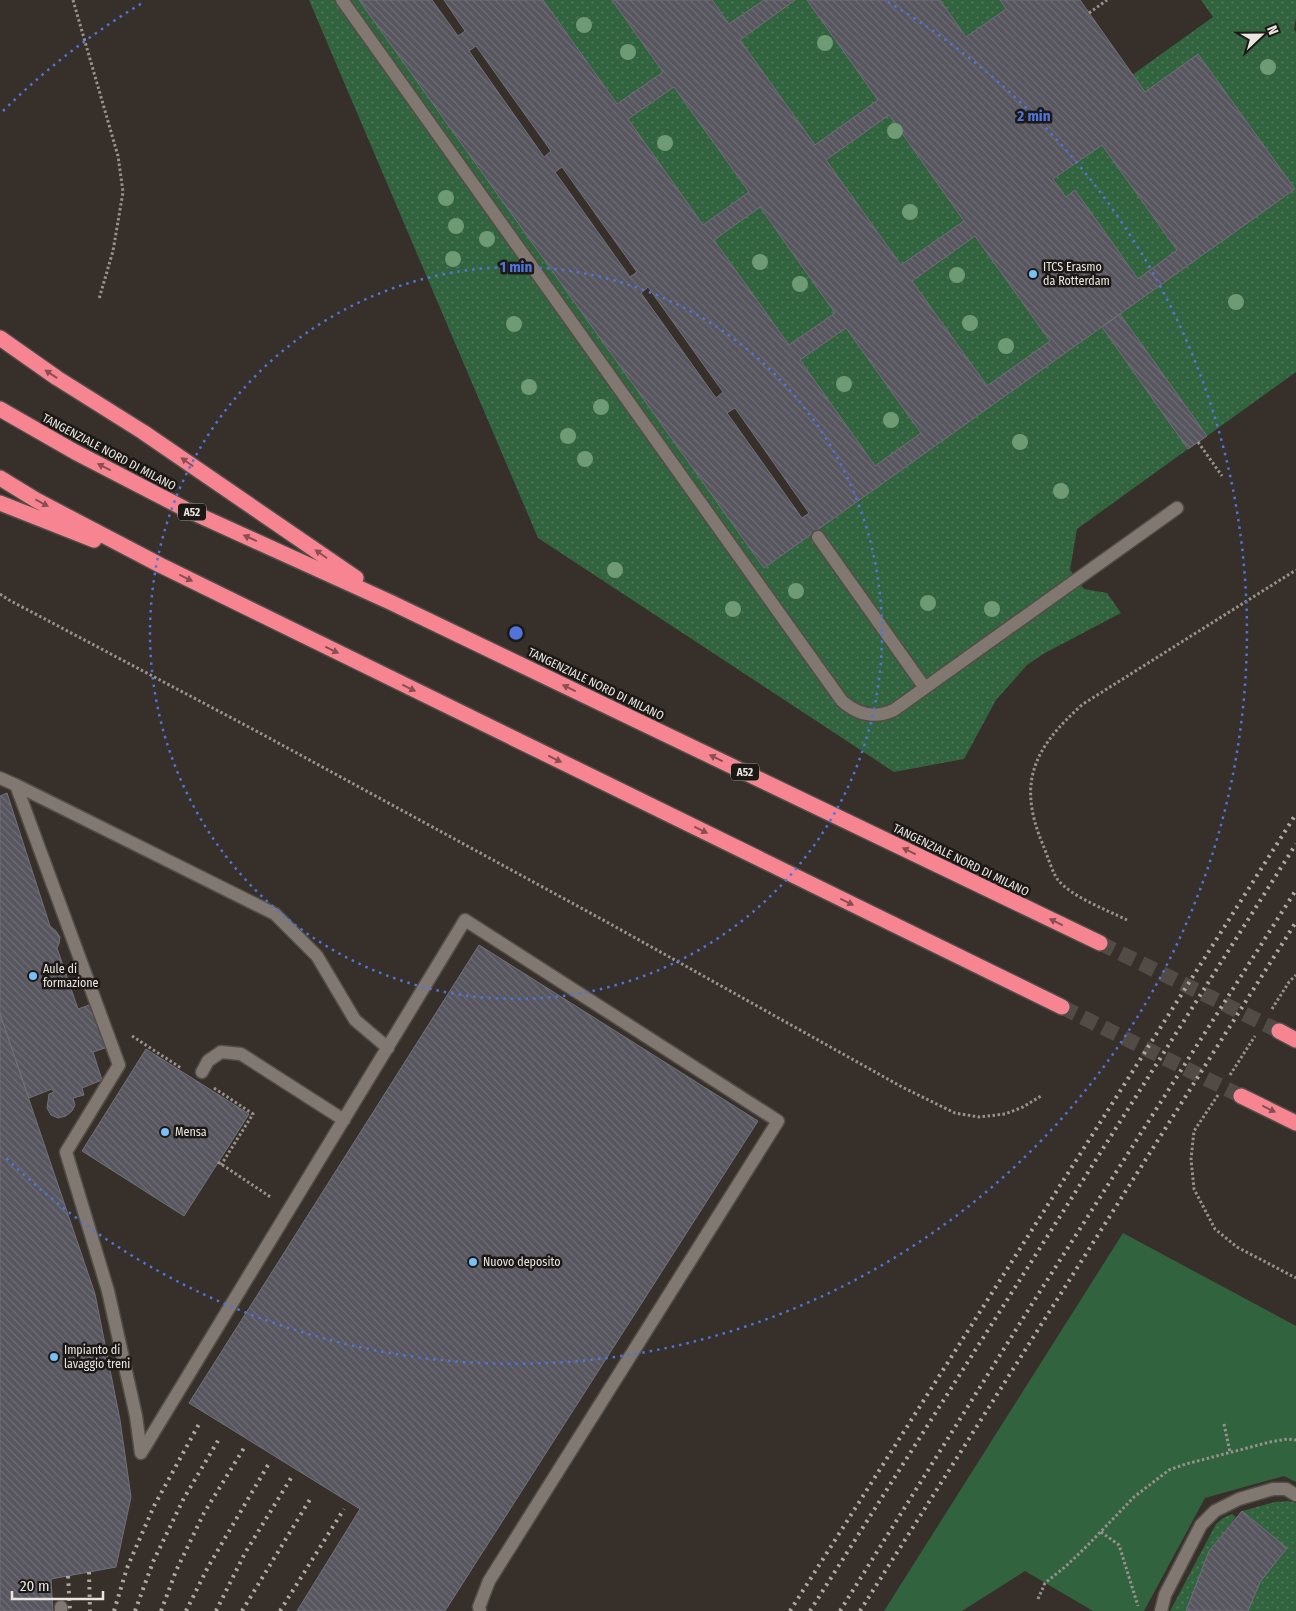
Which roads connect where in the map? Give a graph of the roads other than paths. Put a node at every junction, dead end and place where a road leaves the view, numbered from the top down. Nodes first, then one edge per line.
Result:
1 (342, 0) edge
2 (0, 338) edge
3 (0, 409) edge
4 (0, 478) edge
5 (0, 503) edge
6 (1177, 508) dead end
7 (818, 538) dead end
8 (160, 565) junction
9 (390, 602) junction
10 (925, 688) junction
11 (0, 778) edge
12 (16, 785) junction
13 (1100, 943) tunnel mouth
14 (1062, 1007) tunnel mouth
15 (1279, 1031) tunnel mouth
16 (1296, 1040) edge
17 (388, 1048) junction
18 (202, 1072) dead end
19 (1241, 1096) tunnel mouth
20 (344, 1120) junction
21 (1296, 1123) edge
22 (1296, 1495) edge
23 (480, 1611) edge
24 (1161, 1611) edge

1 - 10 lane
9 -> 2 highway
9 -> 3 highway, TANGENZIALE NORD DI MILANO / A52
4 -> 8 highway
5 - 8 highway
6 - 10 lane
7 - 10 lane
8 -> 14 highway
13 -> 9 highway, TANGENZIALE NORD DI MILANO / A52
11 - 12 lane
12 - 17 lane
12 - 20 lane
15 - 16 highway
17 - 20 lane
17 - 23 lane
18 - 20 lane
19 -> 21 highway
22 - 24 lane

